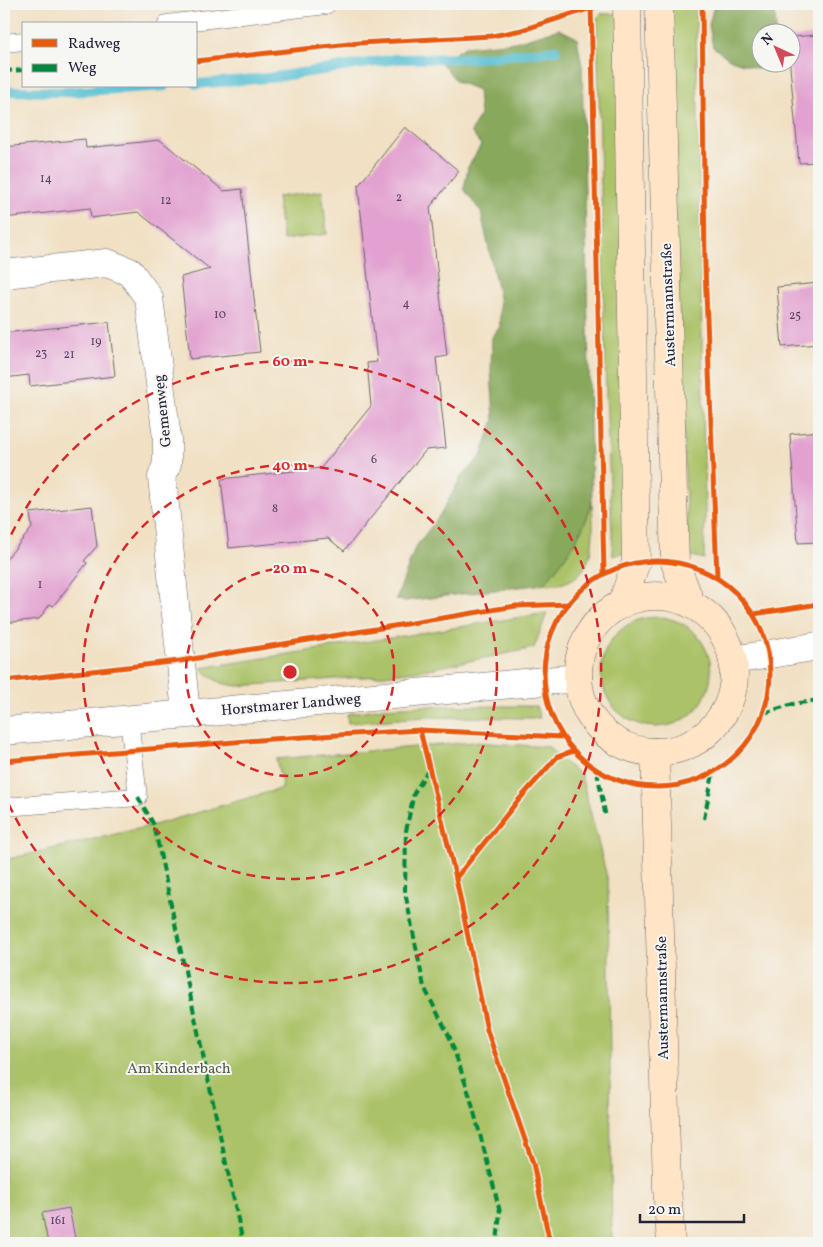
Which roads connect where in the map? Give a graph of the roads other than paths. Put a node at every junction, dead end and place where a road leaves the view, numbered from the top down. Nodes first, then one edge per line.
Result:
1 (326, 4) edge
2 (627, 4) edge
3 (659, 4) edge
4 (183, 22) edge
5 (22, 41) edge
6 (4, 44) edge
7 (4, 274) edge
8 (622, 604) junction
9 (691, 604) junction
10 (819, 646) edge
11 (733, 660) junction
12 (578, 678) junction
13 (186, 713) junction
14 (129, 719) junction
15 (4, 731) edge
16 (656, 752) junction
17 (4, 807) edge
18 (671, 1243) edge

1 - 4 lane
2 - 8 main road
3 - 9 main road, Austermannstraße
5 - 6 lane
7 - 13 street, Gemenweg
8 - 9 main road
8 - 12 main road
9 - 11 main road
10 - 11 street
11 - 16 main road
12 - 13 street, Horstmarer Landweg
12 - 16 main road
13 - 14 street, Horstmarer Landweg
14 - 15 street, Horstmarer Landweg
14 - 17 lane
16 - 18 main road, Austermannstraße

